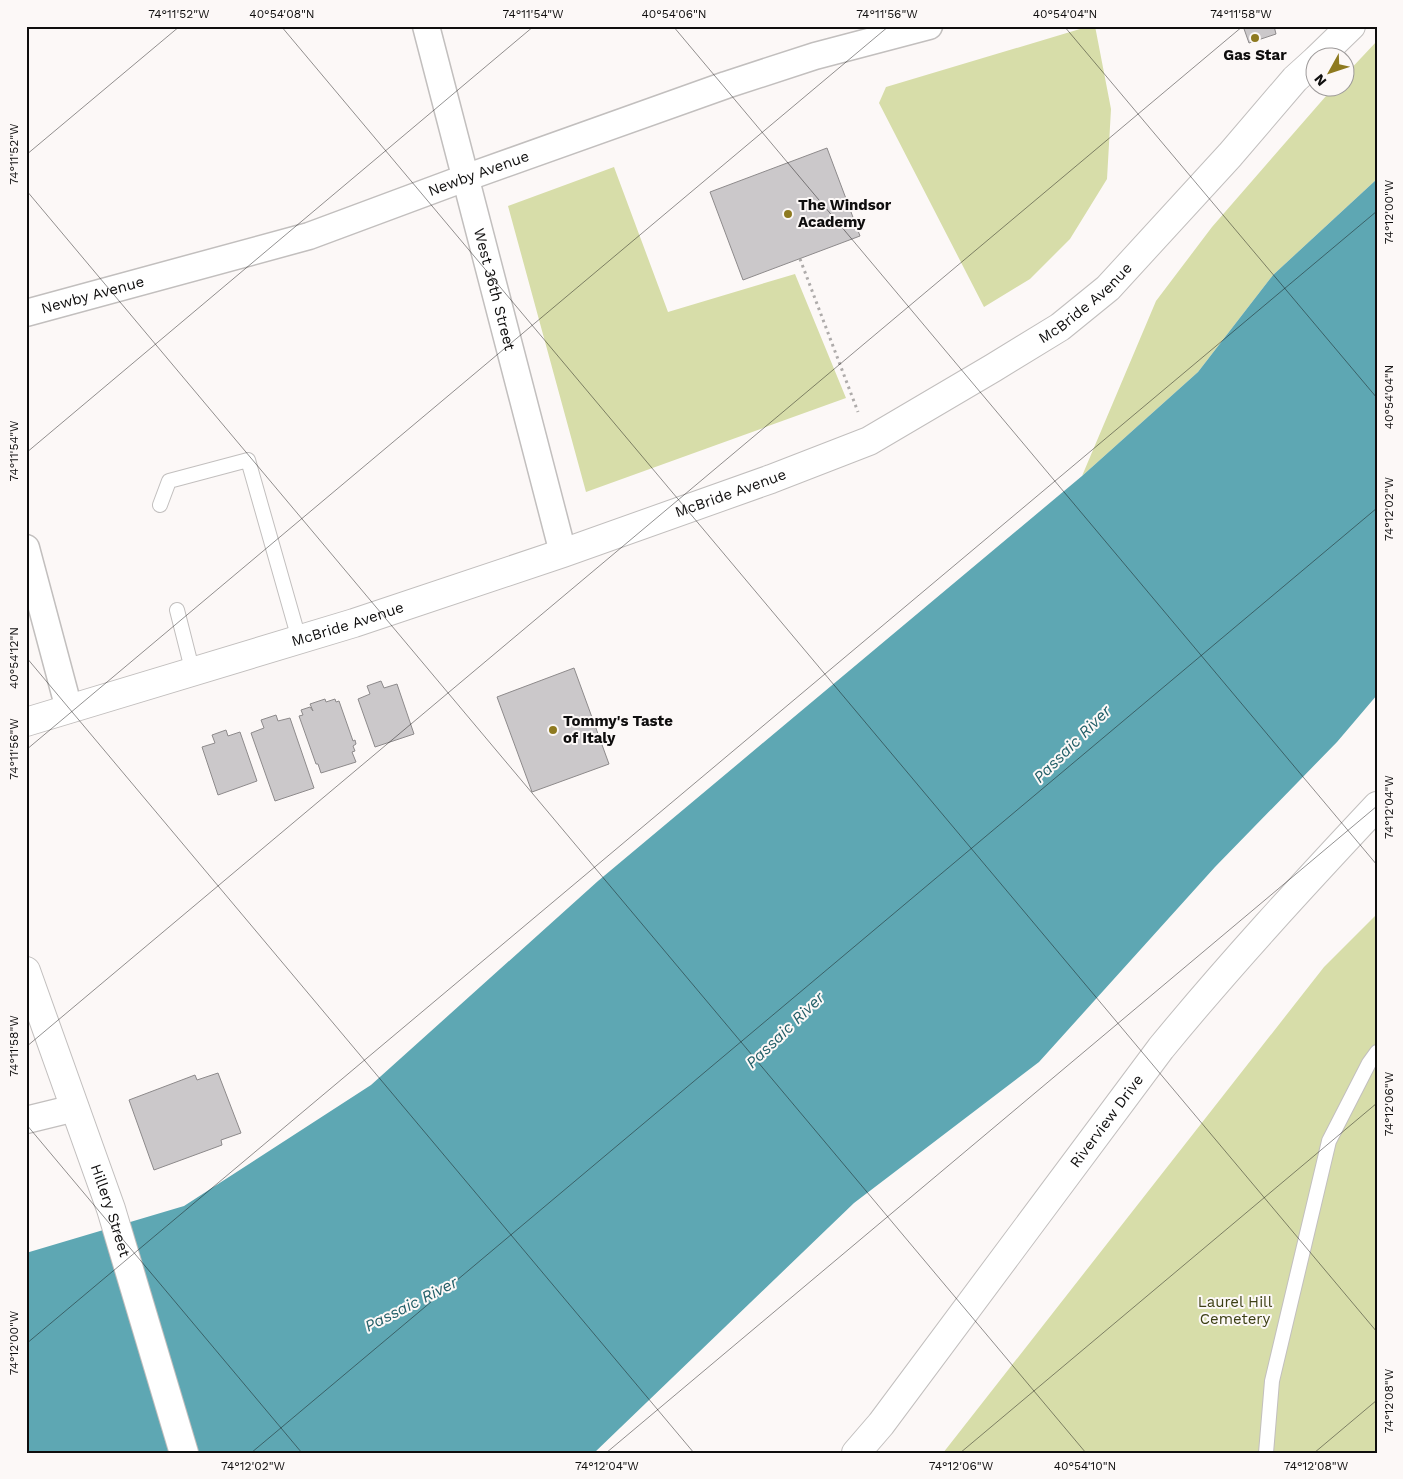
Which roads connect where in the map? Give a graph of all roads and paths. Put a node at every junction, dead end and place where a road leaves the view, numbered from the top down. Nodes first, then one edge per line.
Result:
1 (426, 26) edge
2 (929, 26) edge
3 (1351, 26) edge
4 (1328, 48) edge
5 (1306, 69) edge
6 (465, 178) junction
7 (800, 259) dead end
8 (26, 313) edge
9 (868, 441) junction
10 (160, 505) dead end
11 (26, 548) edge
12 (563, 553) junction
13 (177, 610) dead end
14 (299, 639) junction
15 (193, 673) junction
16 (69, 710) junction
17 (26, 722) edge
18 (1377, 806) edge
19 (26, 971) edge
20 (1377, 1052) edge
21 (75, 1108) junction
22 (26, 1120) edge
23 (184, 1453) edge
24 (856, 1453) edge
25 (1266, 1453) edge

1 - 6 street, West 36th Street
2 - 6 street, Newby Avenue
3 - 4 main road, McBride Avenue
5 - 9 main road, McBride Avenue
6 - 8 street, Newby Avenue
6 - 12 street, West 36th Street
7 - 9 path
9 - 12 main road, McBride Avenue
10 - 14 lane
11 - 16 street
12 - 14 main road, McBride Avenue
13 - 15 lane
14 - 15 main road, McBride Avenue
15 - 16 main road, McBride Avenue
16 - 17 main road, McBride Avenue
18 - 24 main road, Riverview Drive
19 - 21 main road, Hillery Street
20 - 25 lane
21 - 22 street
21 - 23 main road, Hillery Street

